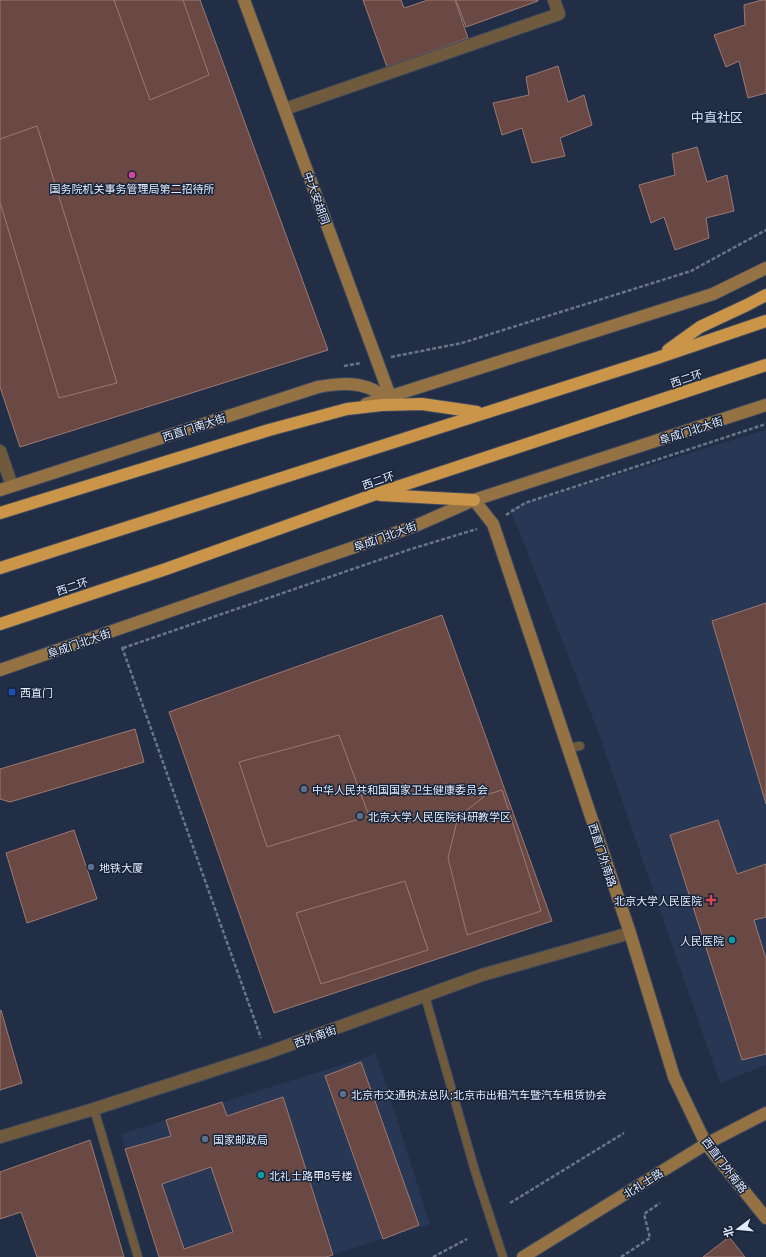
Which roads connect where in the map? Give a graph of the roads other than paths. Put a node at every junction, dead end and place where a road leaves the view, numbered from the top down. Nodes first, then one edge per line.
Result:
1 (244, 0) edge
2 (554, 0) edge
3 (285, 109) junction
4 (766, 268) edge
5 (766, 295) edge
6 (766, 321) edge
7 (657, 358) junction
8 (766, 365) edge
9 (390, 396) junction
10 (410, 405) junction
11 (766, 406) edge
12 (346, 409) junction
13 (494, 409) junction
14 (0, 451) edge
15 (12, 486) junction
16 (0, 490) edge
17 (373, 495) junction
18 (474, 500) junction
19 (0, 513) edge
20 (0, 568) edge
21 (0, 624) edge
22 (2, 670) edge
23 (580, 746) dead end
24 (568, 748) junction
25 (630, 933) junction
26 (425, 996) junction
27 (94, 1109) junction
28 (766, 1113) edge
29 (0, 1137) edge
30 (706, 1144) junction
31 (766, 1218) edge
32 (138, 1257) edge
33 (503, 1257) edge
34 (523, 1257) edge

1 - 3 street, 中大安胡同
2 - 3 street
3 - 9 street, 中大安胡同
4 - 9 street
5 - 7 highway
6 - 7 highway
7 - 13 highway
8 - 17 highway, 西二环
9 - 10 highway
9 - 12 street
9 - 15 street, 西直门南大街
10 - 12 highway
10 - 13 highway
11 - 18 street, 阜成门北大街
12 - 19 highway
13 - 20 highway
14 - 15 street
15 - 16 street, 西直门南大街
17 - 18 highway
17 - 21 highway, 西二环
18 - 22 street, 阜成门北大街
18 - 24 street, 西直门外南路
23 - 24 lane
24 - 25 street, 西直门外南路
25 - 26 street, 西外南街
25 - 30 street, 西直门外南路
26 - 27 street, 西外南街
26 - 33 lane
27 - 29 street, 西外南街
27 - 32 lane
28 - 30 street, 北礼士路
30 - 31 street, 西直门外南路
30 - 34 street, 北礼士路

